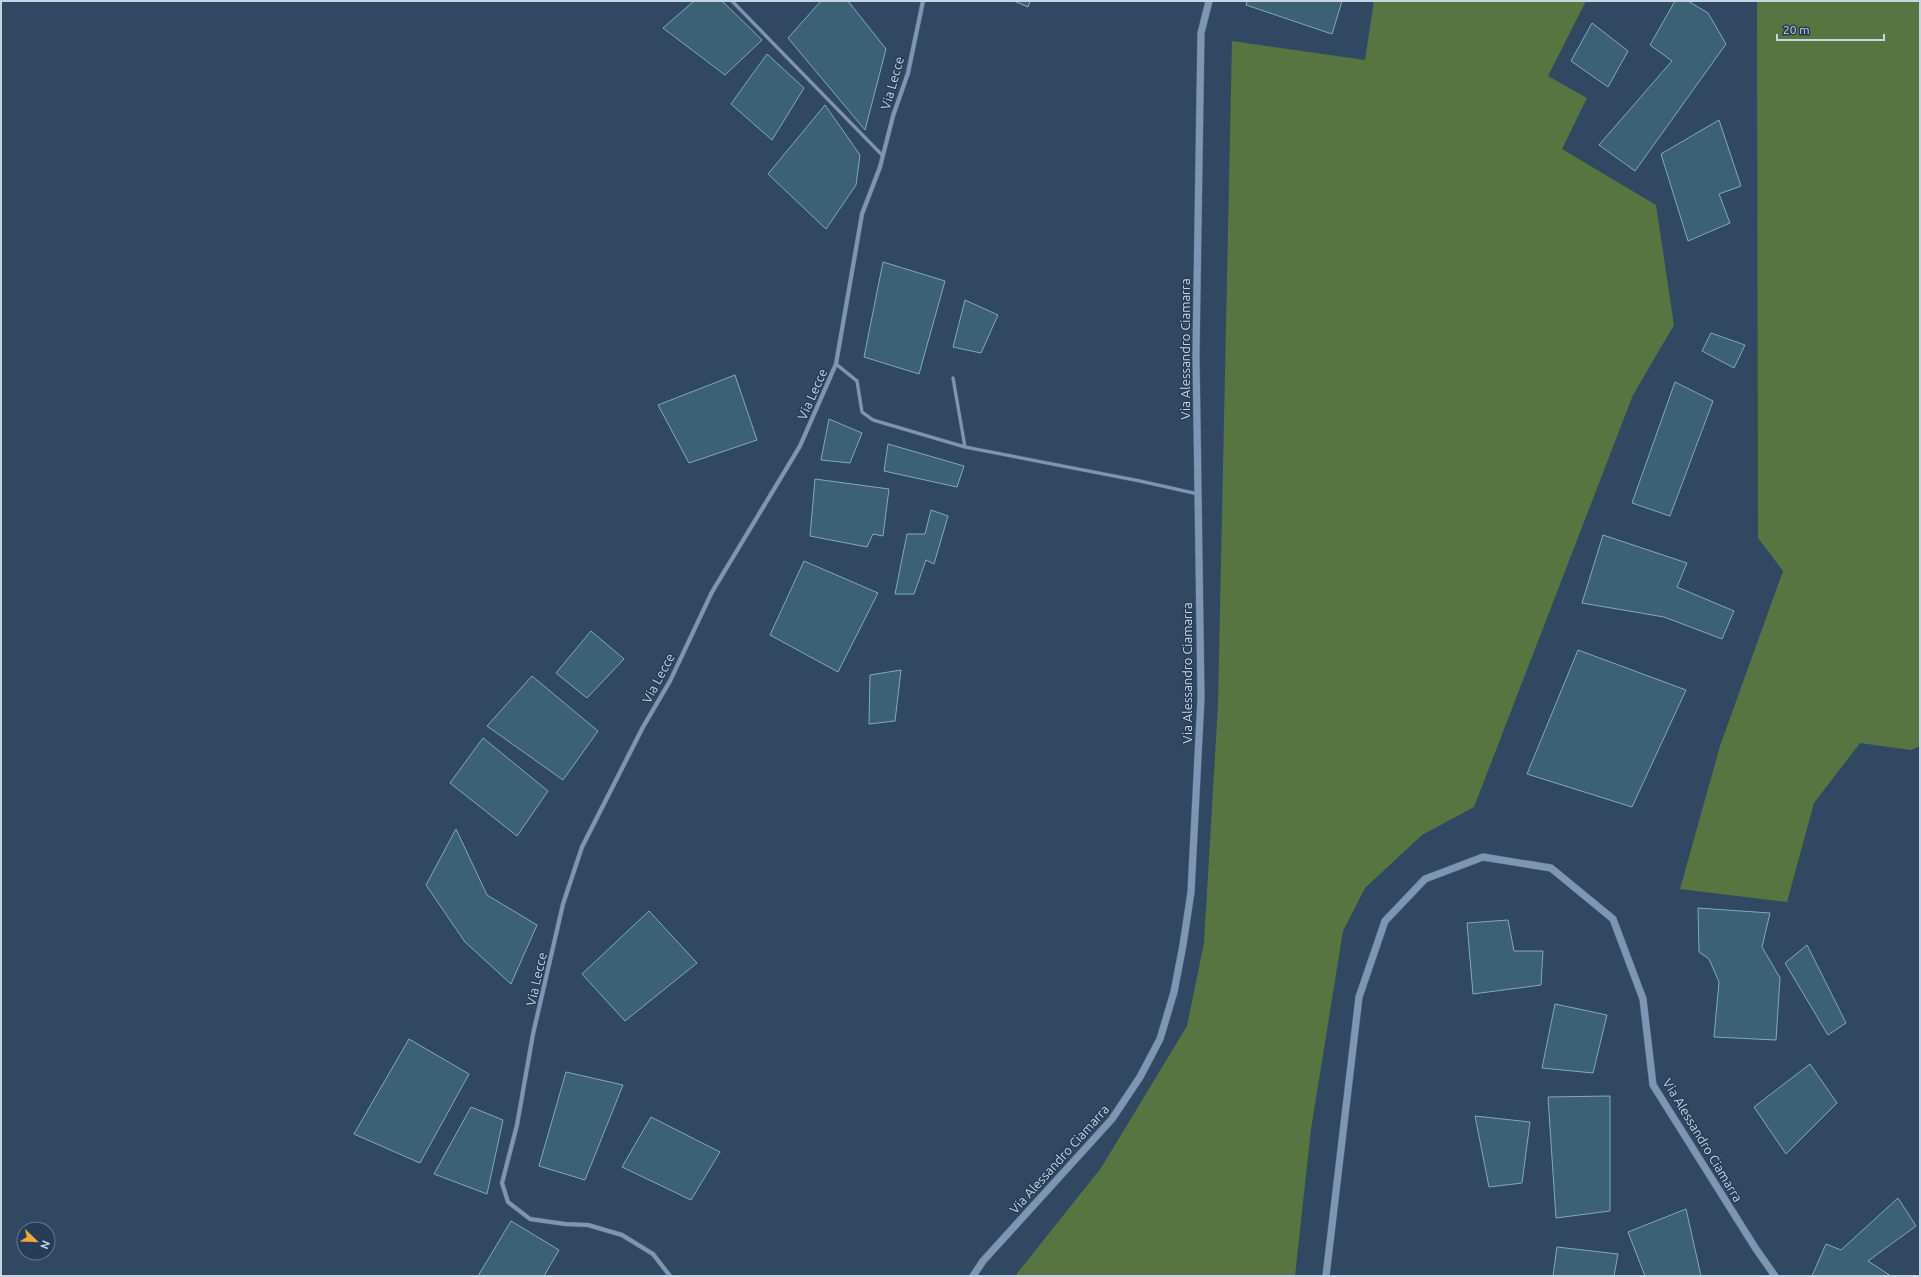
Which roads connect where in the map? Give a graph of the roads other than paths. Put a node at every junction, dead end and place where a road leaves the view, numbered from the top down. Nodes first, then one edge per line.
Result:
1 (732, 1) edge
2 (923, 1) edge
3 (1209, 1) edge
4 (883, 156) junction
5 (836, 364) junction
6 (953, 378) dead end
7 (965, 447) junction
8 (1198, 494) junction
9 (670, 1276) edge
10 (973, 1276) edge
11 (1326, 1276) edge
12 (1775, 1276) edge

1 - 4 lane
2 - 4 street, Via Lecce
3 - 8 street, Via Alessandro Ciamarra
4 - 5 street, Via Lecce
5 - 7 lane
5 - 9 street, Via Lecce
6 - 7 lane
7 - 8 lane
8 - 10 street, Via Alessandro Ciamarra
11 - 12 street, Via Alessandro Ciamarra

